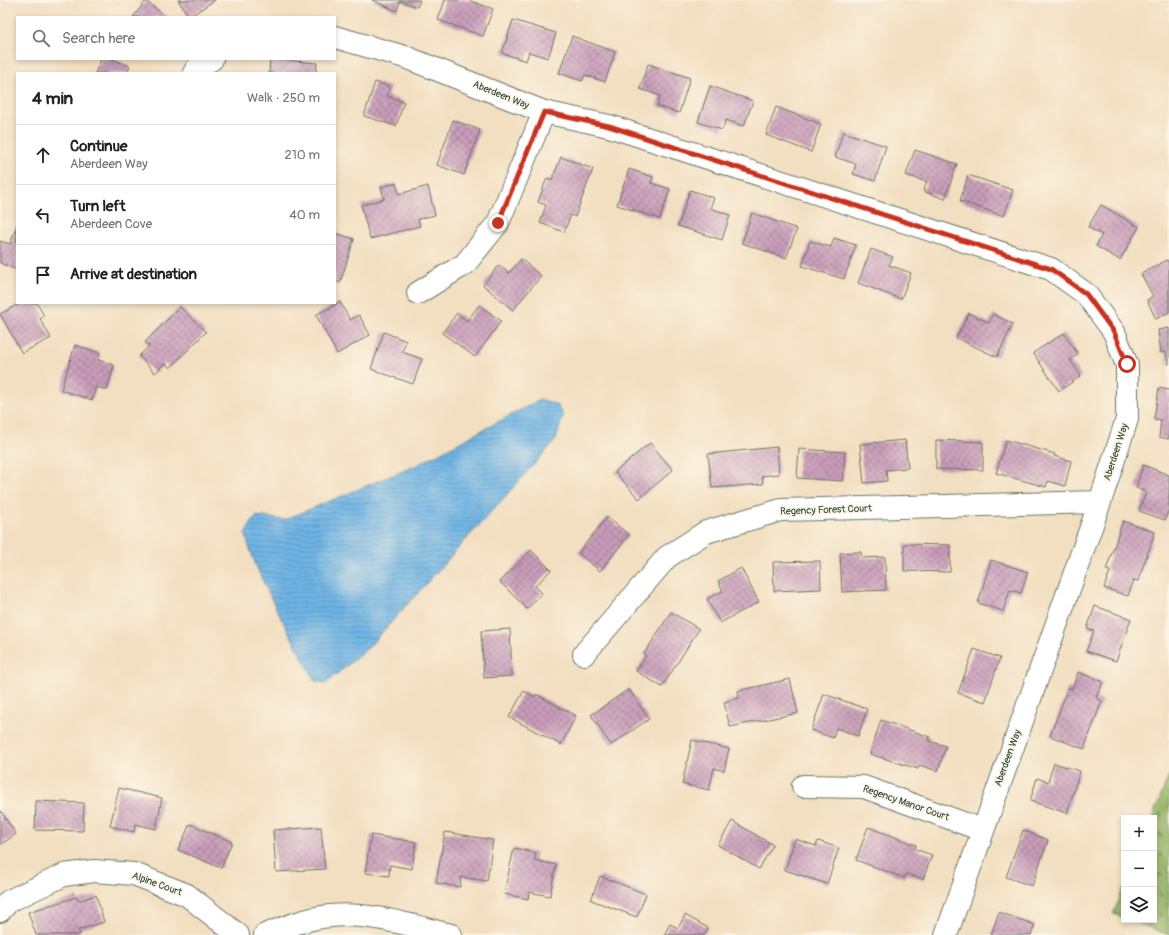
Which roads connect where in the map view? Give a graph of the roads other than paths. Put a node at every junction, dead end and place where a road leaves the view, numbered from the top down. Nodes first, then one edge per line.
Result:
1 (336, 37) edge
2 (210, 60) edge
3 (195, 72) edge
4 (544, 112) junction
5 (418, 293) dead end
6 (1100, 502) junction
7 (584, 654) dead end
8 (803, 786) dead end
9 (982, 830) junction
10 (0, 911) edge
11 (238, 935) edge
12 (265, 935) edge
13 (451, 935) edge
14 (946, 935) edge

1 - 4 street, Aberdeen Way
2 - 3 street
4 - 5 street
4 - 6 street, Aberdeen Way
6 - 7 street, Regency Forest Court
6 - 9 street, Aberdeen Way
8 - 9 street, Regency Manor Court
9 - 14 street, Aberdeen Way
10 - 11 street, Alpine Court
12 - 13 street

